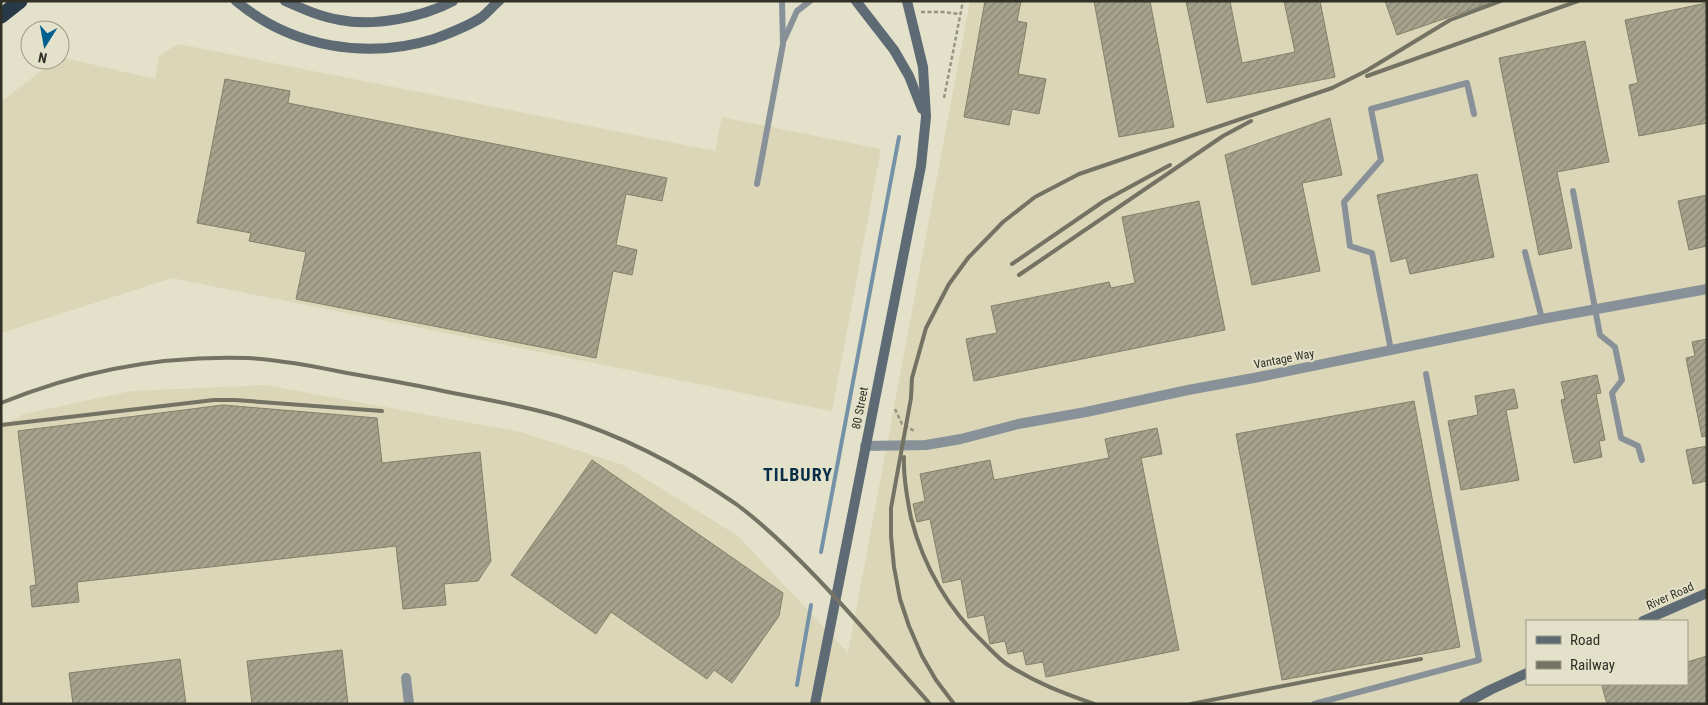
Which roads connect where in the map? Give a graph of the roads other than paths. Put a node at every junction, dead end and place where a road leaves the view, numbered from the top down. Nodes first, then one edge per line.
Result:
1 (20, 1) edge
2 (236, 1) edge
3 (285, 1) edge
4 (453, 1) edge
5 (499, 1) edge
6 (782, 1) edge
7 (810, 1) edge
8 (856, 1) edge
9 (907, 1) edge
10 (1, 16) edge
11 (783, 44) junction
12 (1474, 114) dead end
13 (926, 117) junction
14 (758, 184) dead end
15 (1573, 191) dead end
16 (1525, 252) dead end
17 (1707, 289) edge
18 (1595, 310) junction
19 (1542, 319) junction
20 (1391, 350) junction
21 (1426, 374) dead end
22 (865, 446) junction
23 (1642, 460) dead end
24 (1707, 593) edge
25 (1645, 620) edge
26 (1526, 673) edge
27 (406, 678) dead end
28 (409, 704) edge
29 (815, 704) edge
30 (1314, 704) edge
31 (1464, 704) edge

1 - 10 highway
2 - 5 street
3 - 4 street
6 - 11 lane
7 - 11 lane
8 - 13 street, 80 Street
9 - 13 street, 80 Street
11 - 14 lane
12 - 20 lane
13 - 22 street, 80 Street
15 - 18 lane
16 - 19 lane
17 - 18 street, Vantage Way
18 - 19 street, Vantage Way
18 - 23 lane
19 - 20 street, Vantage Way
20 - 22 street, Vantage Way
21 - 30 lane
22 - 29 street, 80 Street
24 - 25 street, River Road
26 - 31 street
27 - 28 street

